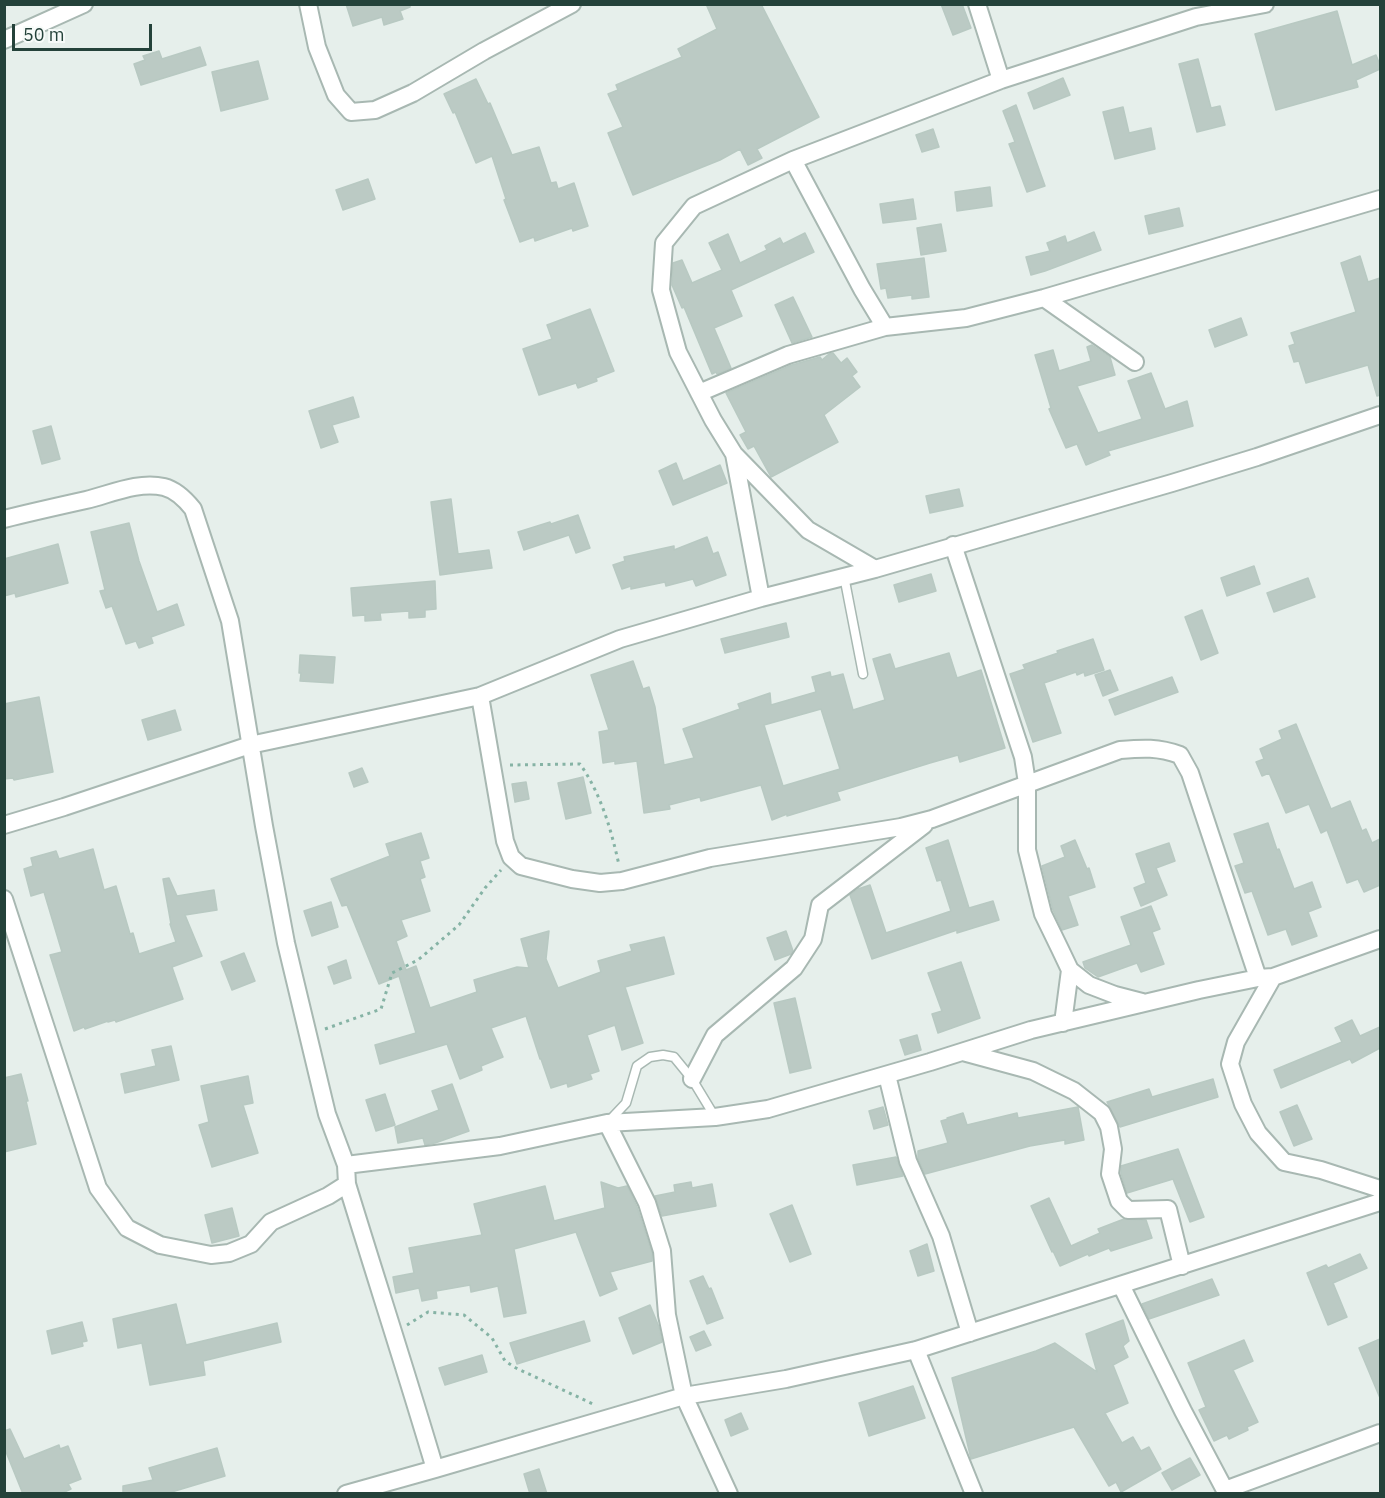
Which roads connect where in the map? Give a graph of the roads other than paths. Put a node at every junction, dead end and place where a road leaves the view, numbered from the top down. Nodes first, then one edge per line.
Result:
1 (84, 4) edge
2 (308, 4) edge
3 (572, 4) edge
4 (977, 4) edge
5 (1265, 4) edge
6 (1194, 11) edge
7 (4, 40) edge
8 (1001, 80) junction
9 (794, 160) junction
10 (1380, 199) edge
11 (1044, 298) junction
12 (885, 327) junction
13 (1135, 362) dead end
14 (699, 393) junction
15 (1380, 415) edge
16 (734, 454) junction
17 (4, 519) edge
18 (953, 545) junction
19 (875, 569) junction
20 (844, 576) junction
21 (760, 598) junction
22 (863, 674) dead end
23 (480, 696) junction
24 (250, 745) junction
25 (1027, 783) junction
26 (932, 819) junction
27 (4, 825) edge
28 (4, 899) edge
29 (1380, 939) edge
30 (1070, 970) junction
31 (1266, 977) junction
32 (1146, 1003) junction
33 (1064, 1023) junction
34 (962, 1052) junction
35 (887, 1075) junction
36 (692, 1079) junction
37 (715, 1117) junction
38 (607, 1123) junction
39 (345, 1165) junction
40 (347, 1184) junction
41 (1379, 1202) edge
42 (1182, 1266) junction
43 (1120, 1285) junction
44 (970, 1333) junction
45 (916, 1350) junction
46 (684, 1396) junction
47 (1380, 1433) edge
48 (435, 1469) junction
49 (1226, 1492) edge
50 (346, 1494) edge
51 (729, 1494) edge
52 (974, 1494) edge

1 - 7 street
2 - 3 street
4 - 8 street
5 - 6 street
6 - 8 street
8 - 9 street
9 - 12 street
9 - 14 street
10 - 11 street
11 - 12 street
11 - 13 street
12 - 14 street
14 - 16 street
15 - 18 street
16 - 19 street
16 - 21 street
17 - 24 street
18 - 19 street
18 - 25 street
19 - 20 street
20 - 21 street
20 - 22 lane
21 - 23 street
23 - 24 street
23 - 26 street
24 - 27 street
24 - 39 street
25 - 26 street
25 - 30 street
25 - 31 street
26 - 36 street
28 - 40 street
29 - 31 street
30 - 32 street
30 - 33 street
31 - 32 street
31 - 41 street
32 - 33 street
33 - 34 street
34 - 35 street
34 - 42 street
35 - 37 street
35 - 44 street
36 - 37 lane
36 - 38 lane
37 - 38 street
38 - 39 street
38 - 46 street
39 - 40 street
40 - 48 street
41 - 42 street
42 - 43 street
43 - 44 street
43 - 49 street
44 - 45 street
45 - 46 street
45 - 52 street
46 - 48 street
46 - 51 street
47 - 49 street
48 - 50 street

